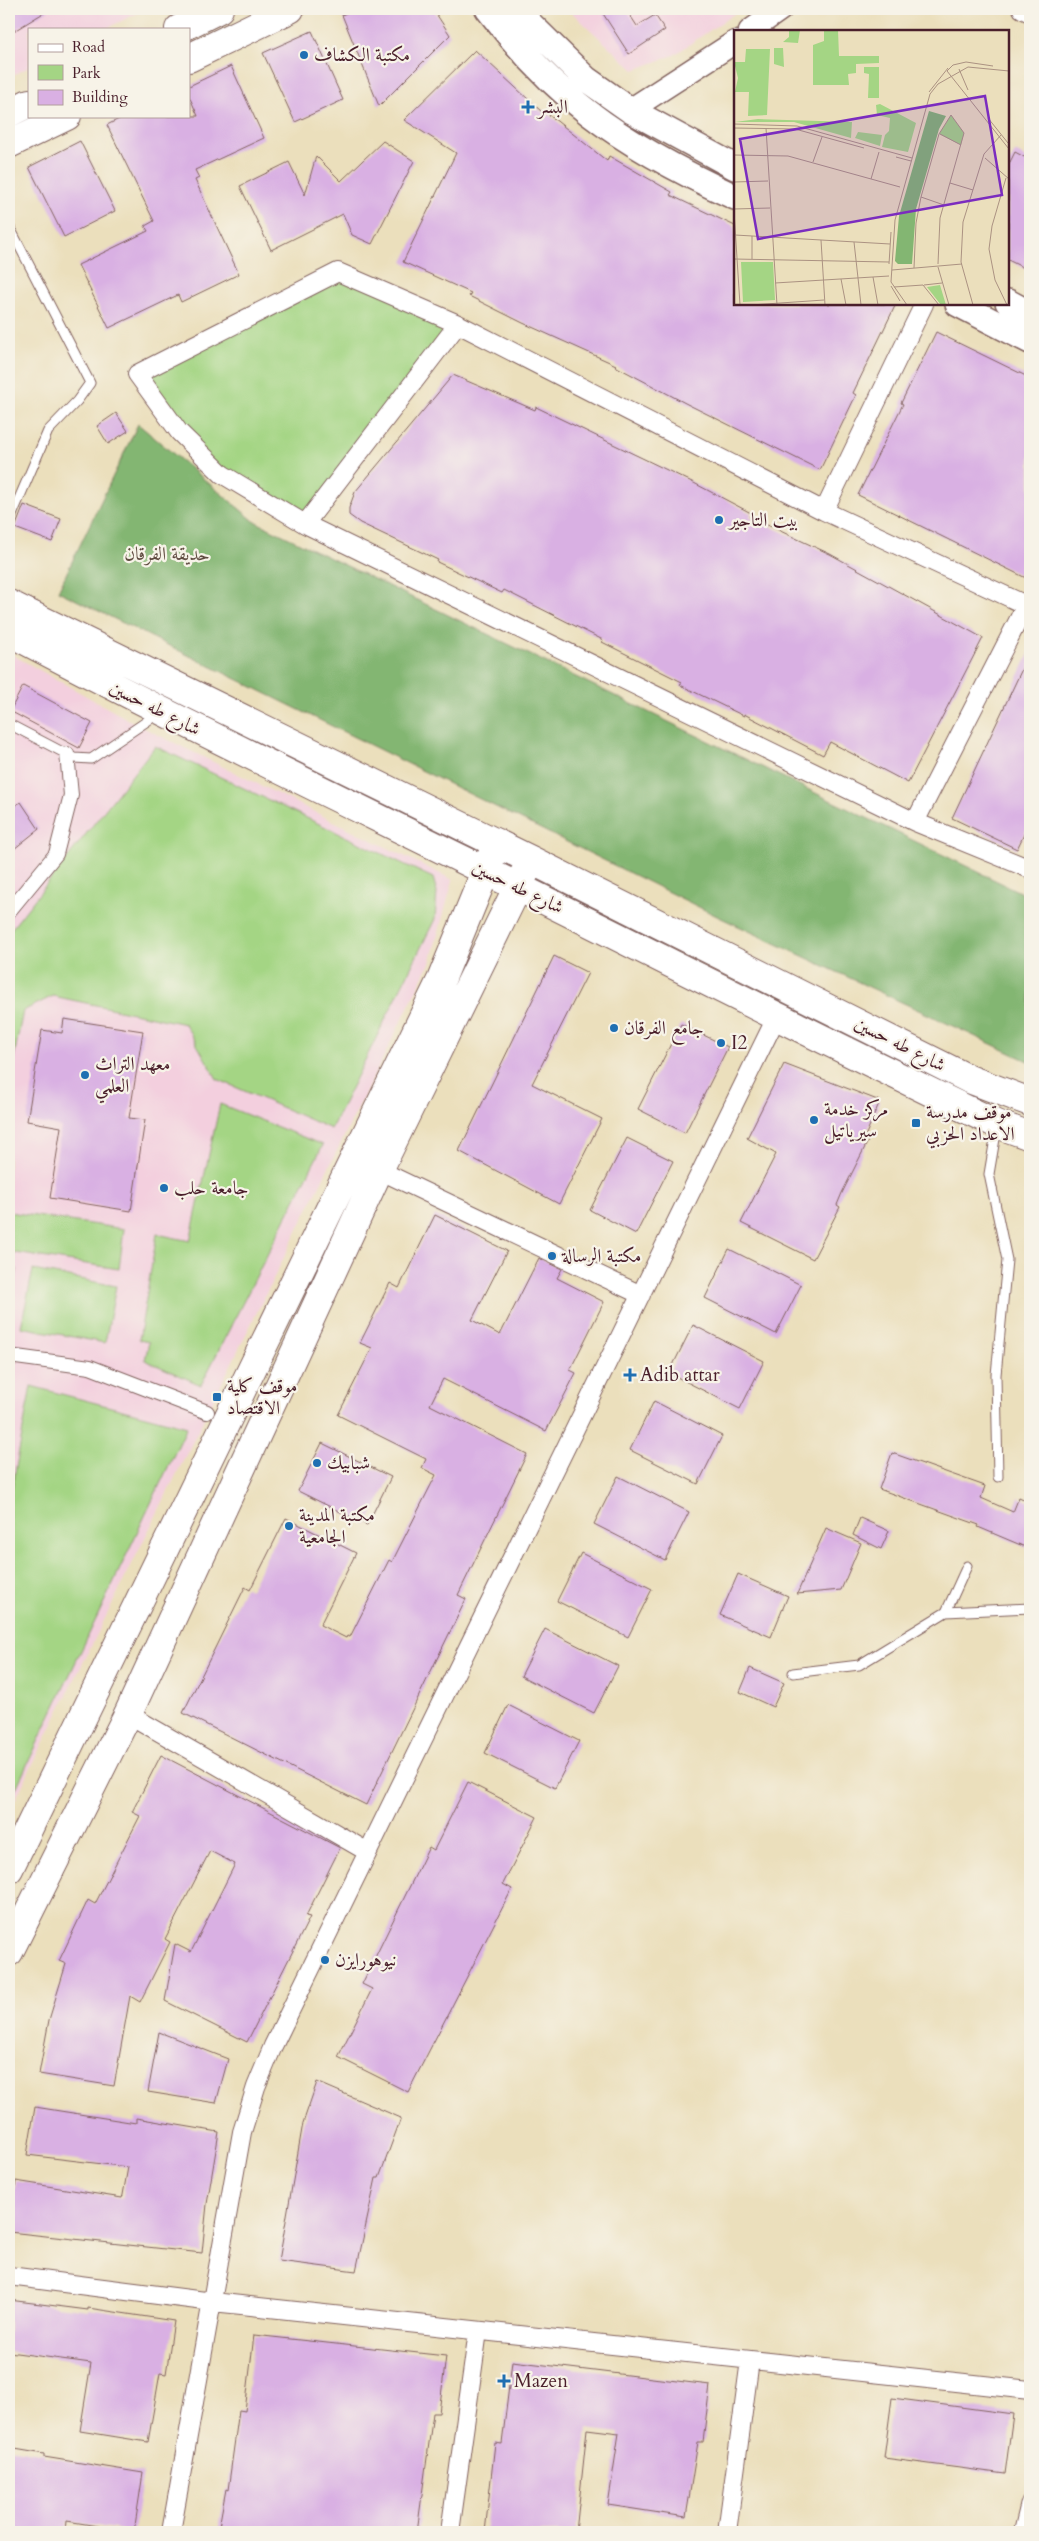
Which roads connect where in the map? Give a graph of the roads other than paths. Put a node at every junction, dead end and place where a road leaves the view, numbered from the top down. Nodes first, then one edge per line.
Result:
1 (219, 9) edge
2 (290, 9) edge
3 (488, 9) edge
4 (518, 9) edge
5 (781, 9) edge
6 (1022, 9) edge
7 (1030, 13) edge
8 (181, 28) edge
9 (751, 30) edge
10 (734, 43) edge
11 (190, 58) edge
12 (28, 104) edge
13 (630, 110) junction
14 (9, 113) edge
15 (63, 118) edge
16 (9, 144) edge
17 (734, 166) edge
18 (734, 197) edge
19 (9, 226) edge
20 (1009, 303) edge
21 (924, 305) edge
22 (960, 305) edge
23 (1030, 314) edge
24 (458, 324) junction
25 (1030, 341) edge
26 (824, 511) junction
27 (9, 522) edge
28 (306, 524) junction
29 (9, 604) edge
30 (1028, 606) edge
31 (9, 632) edge
32 (162, 712) junction
33 (9, 724) edge
34 (67, 754) junction
35 (915, 822) junction
36 (497, 843) junction
37 (531, 860) junction
38 (1030, 868) edge
39 (485, 871) junction
40 (519, 887) junction
41 (9, 911) edge
42 (776, 1018) junction
43 (1030, 1102) edge
44 (997, 1124) junction
45 (1030, 1136) edge
46 (379, 1170) junction
47 (641, 1295) junction
48 (9, 1356) edge
49 (207, 1412) dead end
50 (998, 1477) dead end
51 (968, 1566) dead end
52 (1030, 1608) edge
53 (946, 1612) junction
54 (793, 1673) dead end
55 (128, 1714) junction
56 (368, 1852) junction
57 (9, 1869) edge
58 (9, 1952) edge
59 (9, 2276) edge
60 (213, 2302) junction
61 (478, 2331) junction
62 (750, 2360) junction
63 (1030, 2390) edge
64 (1030, 2503) edge
65 (171, 2532) edge
66 (450, 2532) edge
67 (727, 2532) edge
68 (1023, 2532) edge

1 - 8 main road
2 - 11 main road
3 - 18 main road
4 - 13 main road
5 - 9 street
6 - 7 street
10 - 13 street
12 - 14 main road
13 - 17 main road
15 - 16 main road
19 - 27 lane
20 - 23 main road
21 - 26 street
22 - 25 main road
24 - 26 street
24 - 28 street
24 - 28 street
26 - 30 street
28 - 35 street
29 - 36 main road, شارع طه حسين
30 - 35 street
31 - 32 main road, شارع طه حسين
32 - 34 lane
32 - 39 main road, شارع طه حسين
33 - 34 lane
34 - 41 street
35 - 38 street
36 - 37 main road, شارع طه حسين
36 - 39 main road
37 - 40 main road
37 - 43 main road, شارع طه حسين
39 - 40 main road, شارع طه حسين
39 - 57 main road
40 - 42 main road, شارع طه حسين
40 - 46 main road
42 - 44 main road, شارع طه حسين
42 - 47 street
44 - 45 main road, شارع طه حسين
44 - 50 lane
46 - 47 street
46 - 55 main road
47 - 56 street
48 - 49 street
51 - 53 lane
52 - 53 lane
53 - 54 lane
55 - 56 street
55 - 58 main road
56 - 60 street
59 - 60 street
60 - 61 street
60 - 65 street
61 - 62 street
61 - 66 street
62 - 63 street
62 - 67 street
64 - 68 street

